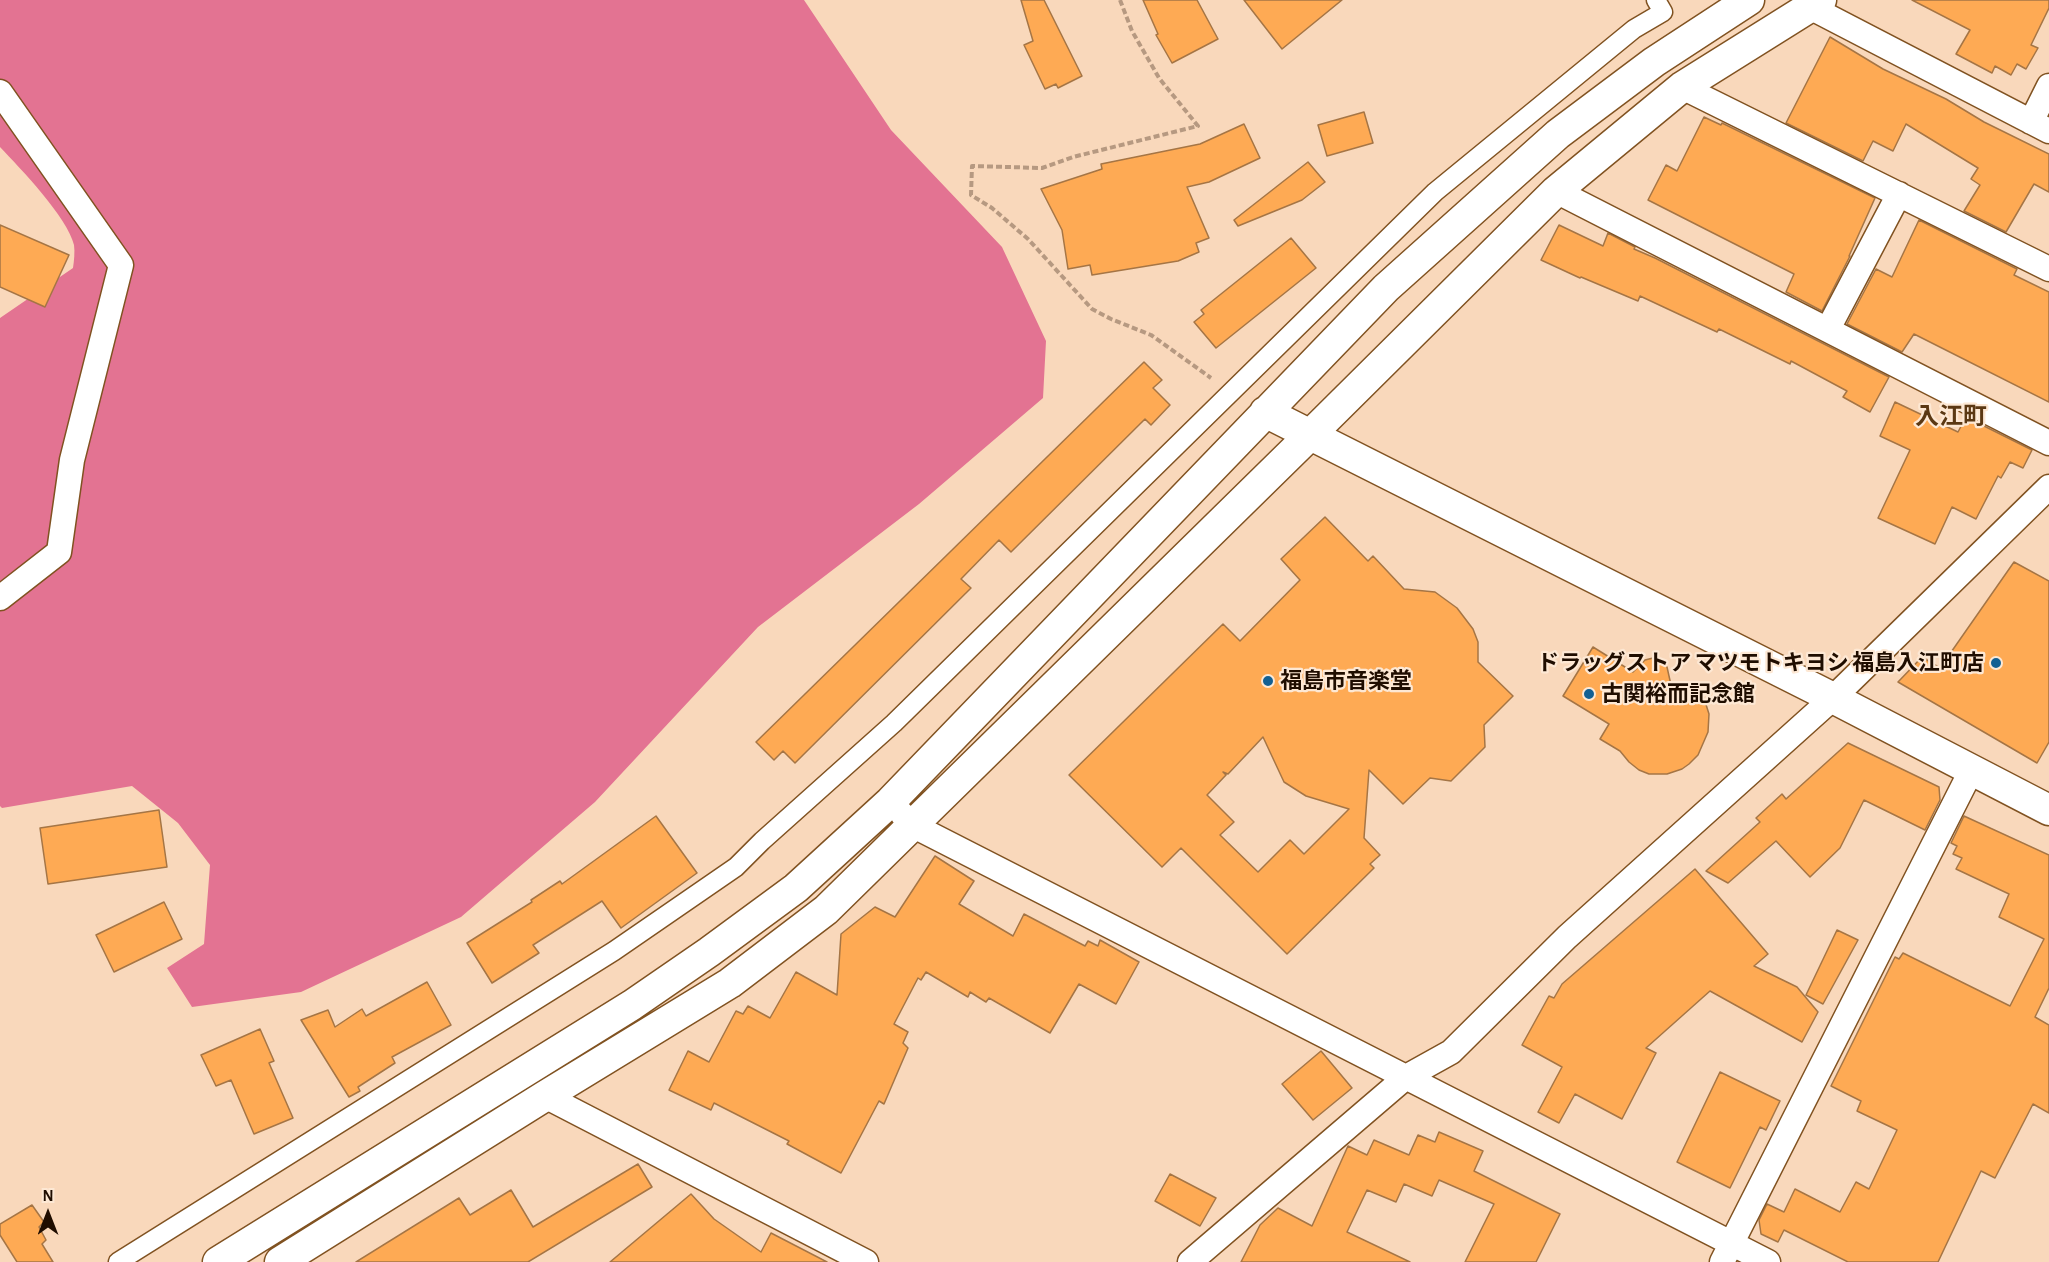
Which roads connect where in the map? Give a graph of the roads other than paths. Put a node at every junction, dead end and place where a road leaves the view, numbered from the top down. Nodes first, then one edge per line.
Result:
1 (1656, 0) edge
2 (1749, 0) edge
3 (1814, 3) edge
4 (2049, 86) edge
5 (1682, 87) junction
6 (0, 92) edge
7 (2040, 127) edge
8 (1556, 191) junction
9 (1899, 194) junction
10 (2049, 269) edge
11 (1828, 329) junction
12 (1265, 412) junction
13 (1310, 435) junction
14 (2049, 443) edge
15 (2049, 487) edge
16 (0, 598) edge
17 (1833, 698) junction
18 (1971, 771) junction
19 (890, 802) junction
20 (2049, 810) edge
21 (912, 825) junction
22 (1406, 1077) junction
23 (545, 1096) junction
24 (1726, 1253) edge
25 (118, 1262) edge
26 (218, 1262) edge
27 (280, 1262) edge
28 (866, 1262) edge
29 (1191, 1262) edge
30 (1768, 1262) edge

1 - 25 street
2 - 12 street
3 - 5 street
3 - 7 street
4 - 7 street
5 - 8 street
5 - 9 street
6 - 16 street
8 - 11 street
8 - 13 street
9 - 10 street
9 - 11 street
11 - 14 street
12 - 13 street
12 - 19 street
13 - 17 street
13 - 21 street
15 - 17 street
17 - 18 street
17 - 22 street
18 - 20 street
18 - 24 street
19 - 21 street
19 - 26 street
21 - 22 street
21 - 23 street
22 - 24 street
22 - 29 street
23 - 27 street
23 - 28 street
24 - 30 street

